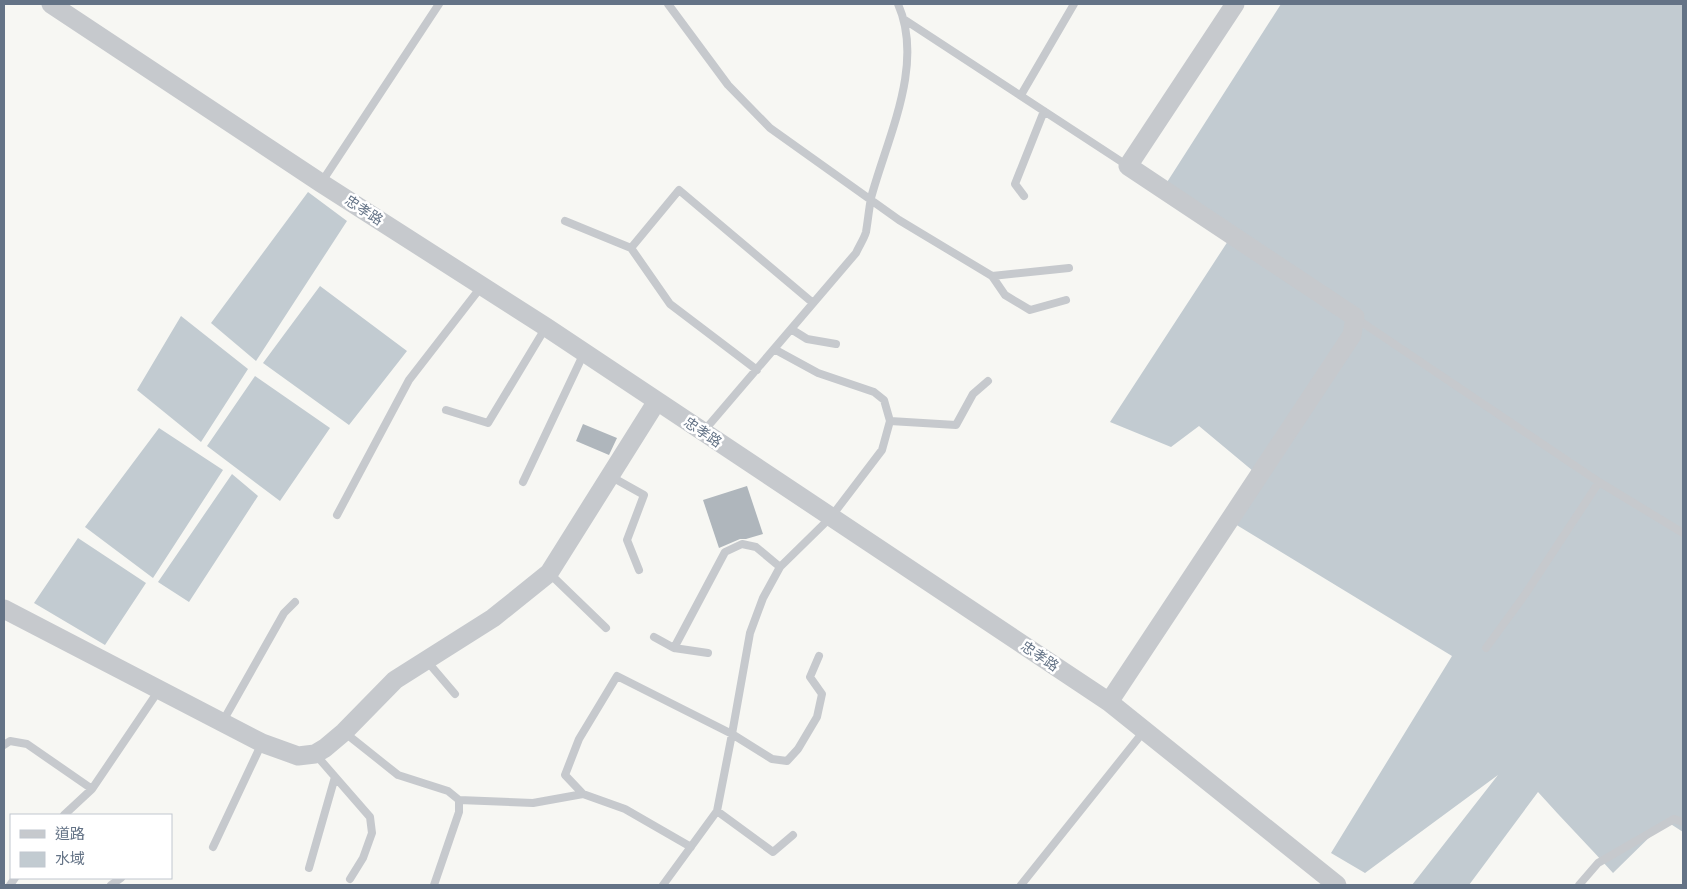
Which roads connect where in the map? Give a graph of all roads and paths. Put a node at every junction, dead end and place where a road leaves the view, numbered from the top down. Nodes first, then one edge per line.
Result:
1 (51, 4) edge
2 (439, 4) edge
3 (668, 4) edge
4 (898, 4) edge
5 (1074, 4) edge
6 (1235, 4) edge
7 (905, 20) junction
8 (1021, 96) junction
9 (1044, 110) junction
10 (1128, 166) junction
11 (321, 183) junction
12 (1024, 196) dead end
13 (871, 199) junction
14 (566, 221) dead end
15 (631, 248) junction
16 (1068, 268) dead end
17 (992, 276) junction
18 (482, 287) junction
19 (1066, 300) dead end
20 (814, 303) junction
21 (1355, 317) junction
22 (546, 327) junction
23 (791, 329) junction
24 (836, 344) dead end
25 (774, 349) junction
26 (584, 353) junction
27 (757, 370) junction
28 (988, 381) dead end
29 (657, 401) junction
30 (446, 410) dead end
31 (890, 421) junction
32 (703, 432) junction
33 (610, 476) junction
34 (522, 482) dead end
35 (1599, 482) junction
36 (336, 515) dead end
37 (830, 517) junction
38 (1683, 533) edge
39 (780, 567) junction
40 (639, 570) dead end
41 (549, 574) junction
42 (296, 602) dead end
43 (4, 609) edge
44 (606, 628) dead end
45 (654, 637) dead end
46 (674, 648) junction
47 (1486, 648) dead end
48 (708, 653) dead end
49 (819, 656) dead end
50 (426, 660) junction
51 (159, 690) junction
52 (456, 694) dead end
53 (1109, 702) junction
54 (223, 722) junction
55 (1145, 730) junction
56 (344, 732) junction
57 (732, 734) junction
58 (262, 743) junction
59 (4, 745) edge
60 (315, 754) junction
61 (335, 777) junction
62 (92, 788) junction
63 (583, 794) junction
64 (459, 800) junction
65 (716, 811) junction
66 (65, 814) edge
67 (1683, 822) edge
68 (793, 835) dead end
69 (213, 847) dead end
70 (691, 847) junction
71 (308, 868) dead end
72 (350, 879) dead end
73 (434, 885) edge
74 (663, 885) edge
75 (1021, 885) edge
76 (1337, 885) edge
77 (1579, 885) edge

1 - 11 street, 忠孝路
2 - 11 lane
3 - 13 lane
4 - 7 lane
5 - 8 lane
6 - 10 street
7 - 8 lane
7 - 13 lane
8 - 9 lane
9 - 10 lane
9 - 12 lane
10 - 21 street
11 - 18 street, 忠孝路
13 - 17 lane
13 - 20 lane
14 - 15 lane
15 - 20 lane
15 - 27 lane
16 - 17 lane
17 - 19 lane
18 - 22 street, 忠孝路
18 - 36 lane
20 - 23 lane
21 - 35 lane
21 - 53 street
22 - 26 street, 忠孝路
22 - 30 lane
23 - 24 lane
23 - 25 lane
25 - 27 lane
25 - 31 lane
26 - 29 street, 忠孝路
26 - 34 lane
27 - 32 lane
28 - 31 lane
29 - 32 street, 忠孝路
29 - 33 street
31 - 37 lane
32 - 37 street, 忠孝路
33 - 40 lane
33 - 41 street
35 - 38 lane
35 - 47 lane
37 - 39 lane
37 - 53 street, 忠孝路
39 - 46 lane
39 - 57 lane
41 - 44 lane
41 - 50 street
42 - 54 lane
43 - 51 street
45 - 46 lane
46 - 48 lane
49 - 57 lane
50 - 52 lane
50 - 56 street
51 - 54 street
51 - 62 lane
53 - 55 street, 忠孝路
54 - 58 street
55 - 75 lane
55 - 76 street, 忠孝路
56 - 60 street
56 - 64 lane
57 - 63 lane
57 - 65 lane
58 - 60 street
58 - 69 lane
59 - 62 lane
60 - 61 lane
61 - 71 lane
61 - 72 lane
62 - 66 lane
63 - 64 lane
63 - 70 lane
64 - 73 lane
65 - 68 lane
65 - 70 lane
67 - 77 lane
70 - 74 lane

